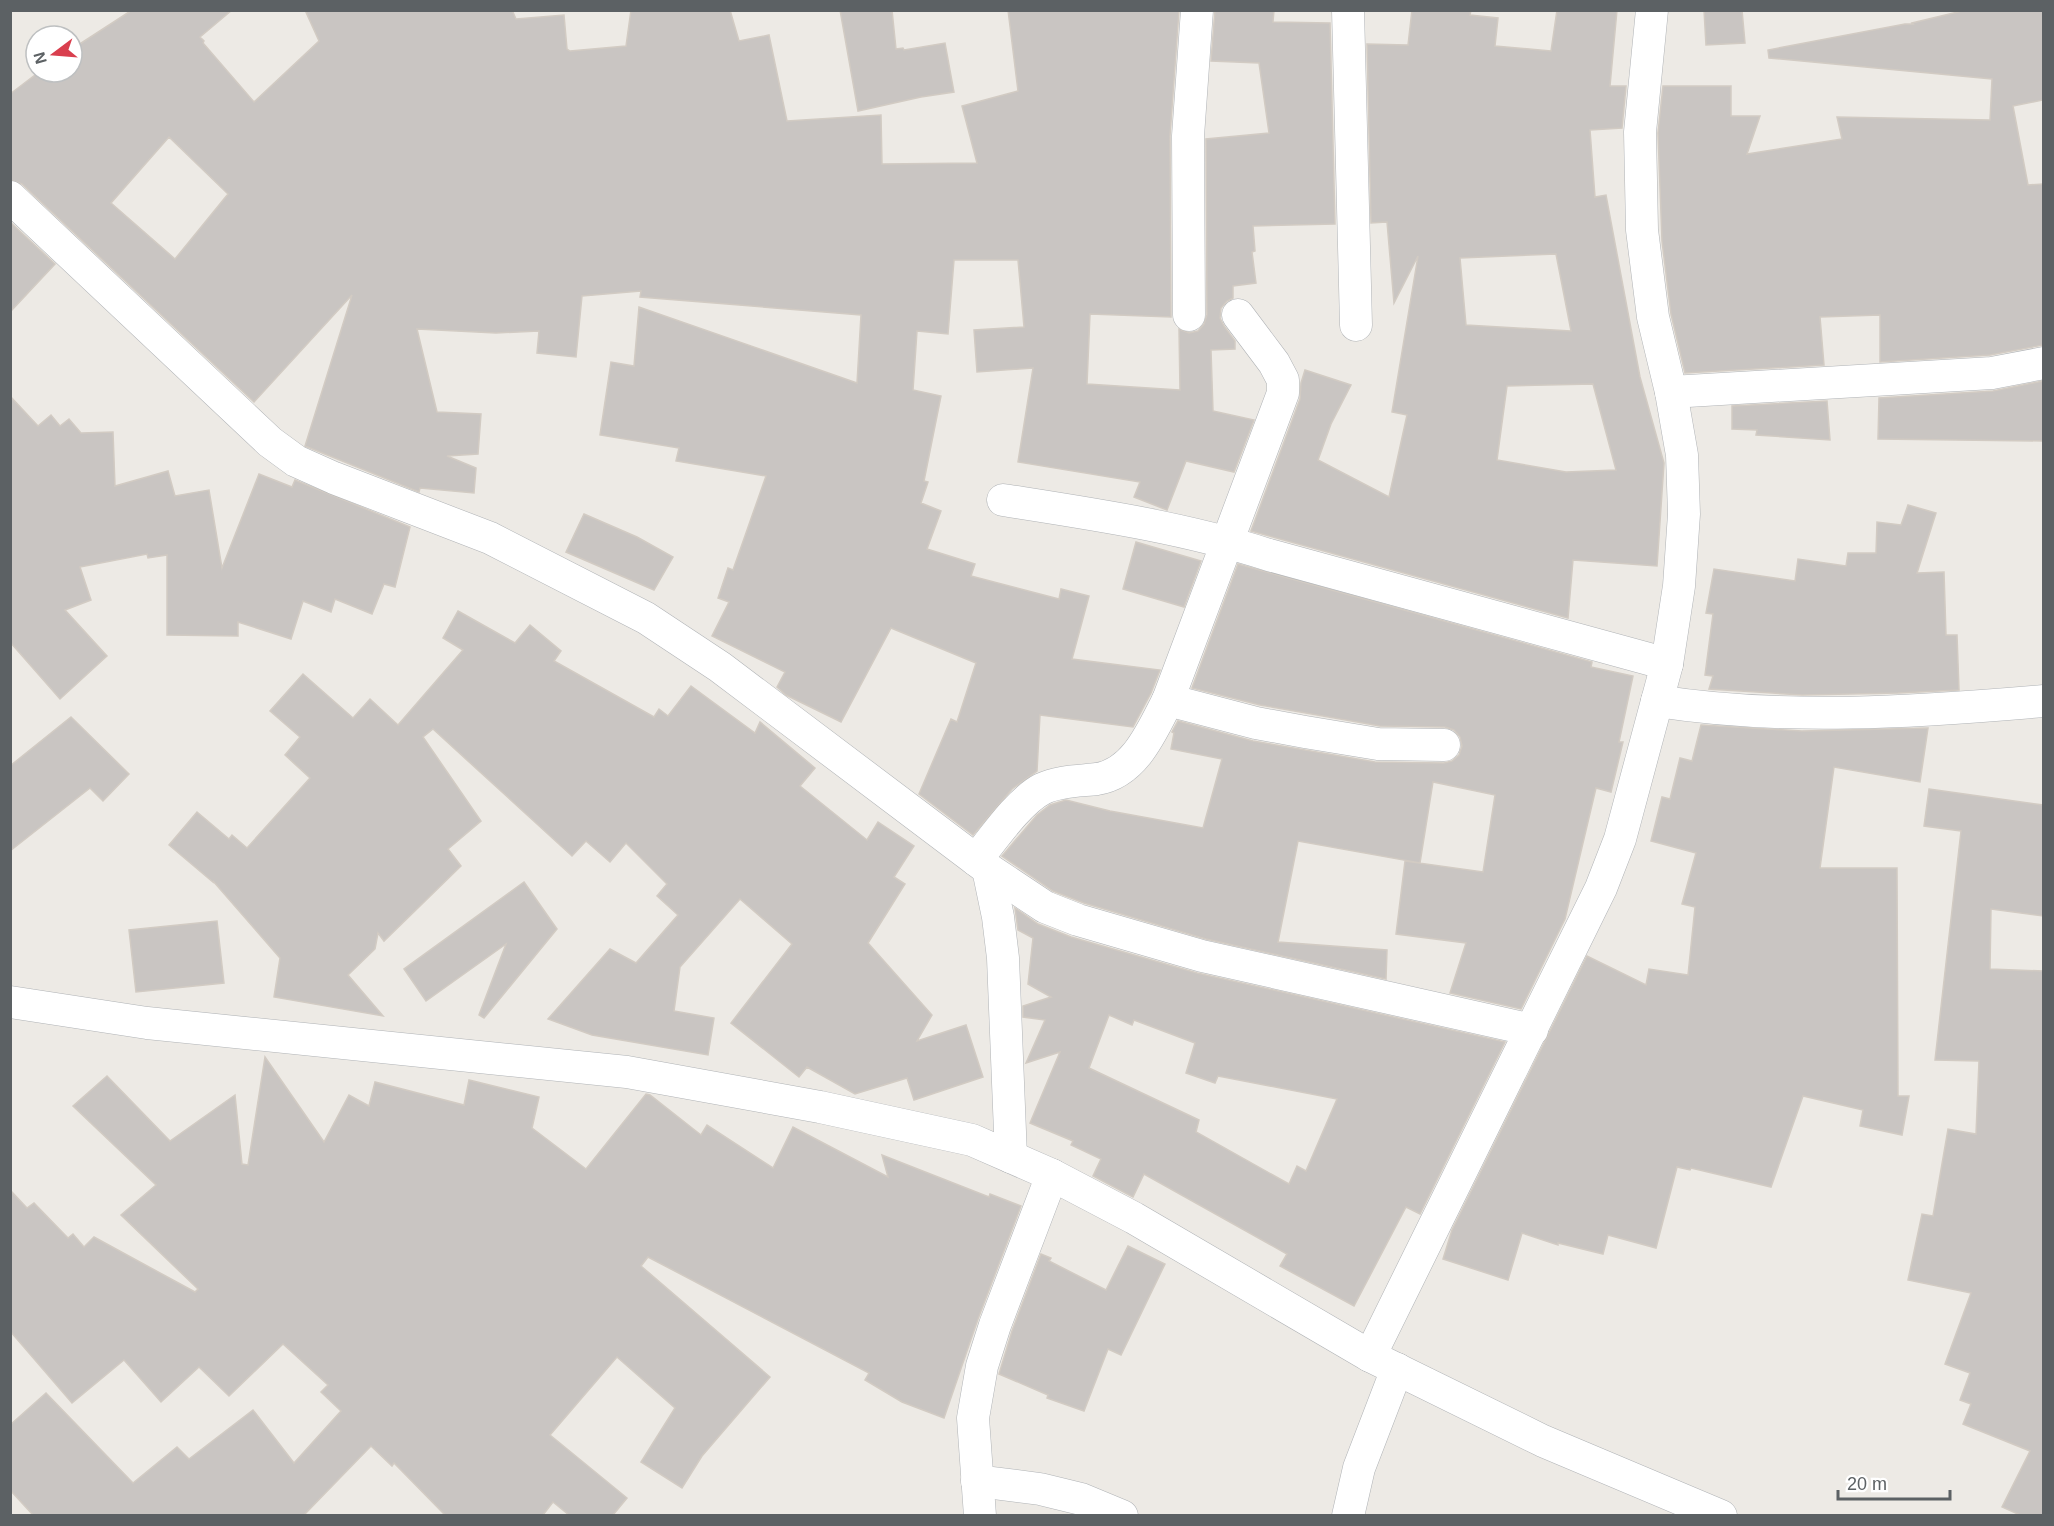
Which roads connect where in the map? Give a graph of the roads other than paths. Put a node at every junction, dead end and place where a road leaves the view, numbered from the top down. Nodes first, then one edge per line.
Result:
1 (1197, 10) edge
2 (1348, 10) edge
3 (1652, 10) edge
4 (10, 197) edge
5 (1188, 315) dead end
6 (1238, 315) dead end
7 (1356, 325) dead end
8 (2043, 363) edge
9 (1671, 392) junction
10 (1003, 500) dead end
11 (1227, 542) junction
12 (1667, 664) junction
13 (1168, 700) junction
14 (1657, 701) junction
15 (2043, 701) edge
16 (1444, 745) dead end
17 (982, 864) junction
18 (10, 1002) edge
19 (1532, 1030) junction
20 (1011, 1157) junction
21 (1052, 1175) junction
22 (1383, 1362) junction
23 (976, 1481) junction
24 (980, 1515) edge
25 (1122, 1515) edge
26 (1348, 1515) edge
27 (1721, 1515) edge

1 - 5 street
2 - 7 street
3 - 9 street
4 - 17 street
6 - 11 street
8 - 9 street
9 - 12 street
10 - 11 street
11 - 12 street
11 - 13 street
12 - 14 street
13 - 16 street
13 - 17 street
14 - 15 street
14 - 19 street
17 - 19 street
17 - 20 street
18 - 20 street
19 - 22 street
20 - 21 street
21 - 22 street
21 - 23 street
22 - 26 street
22 - 27 street
23 - 24 street
23 - 25 street

